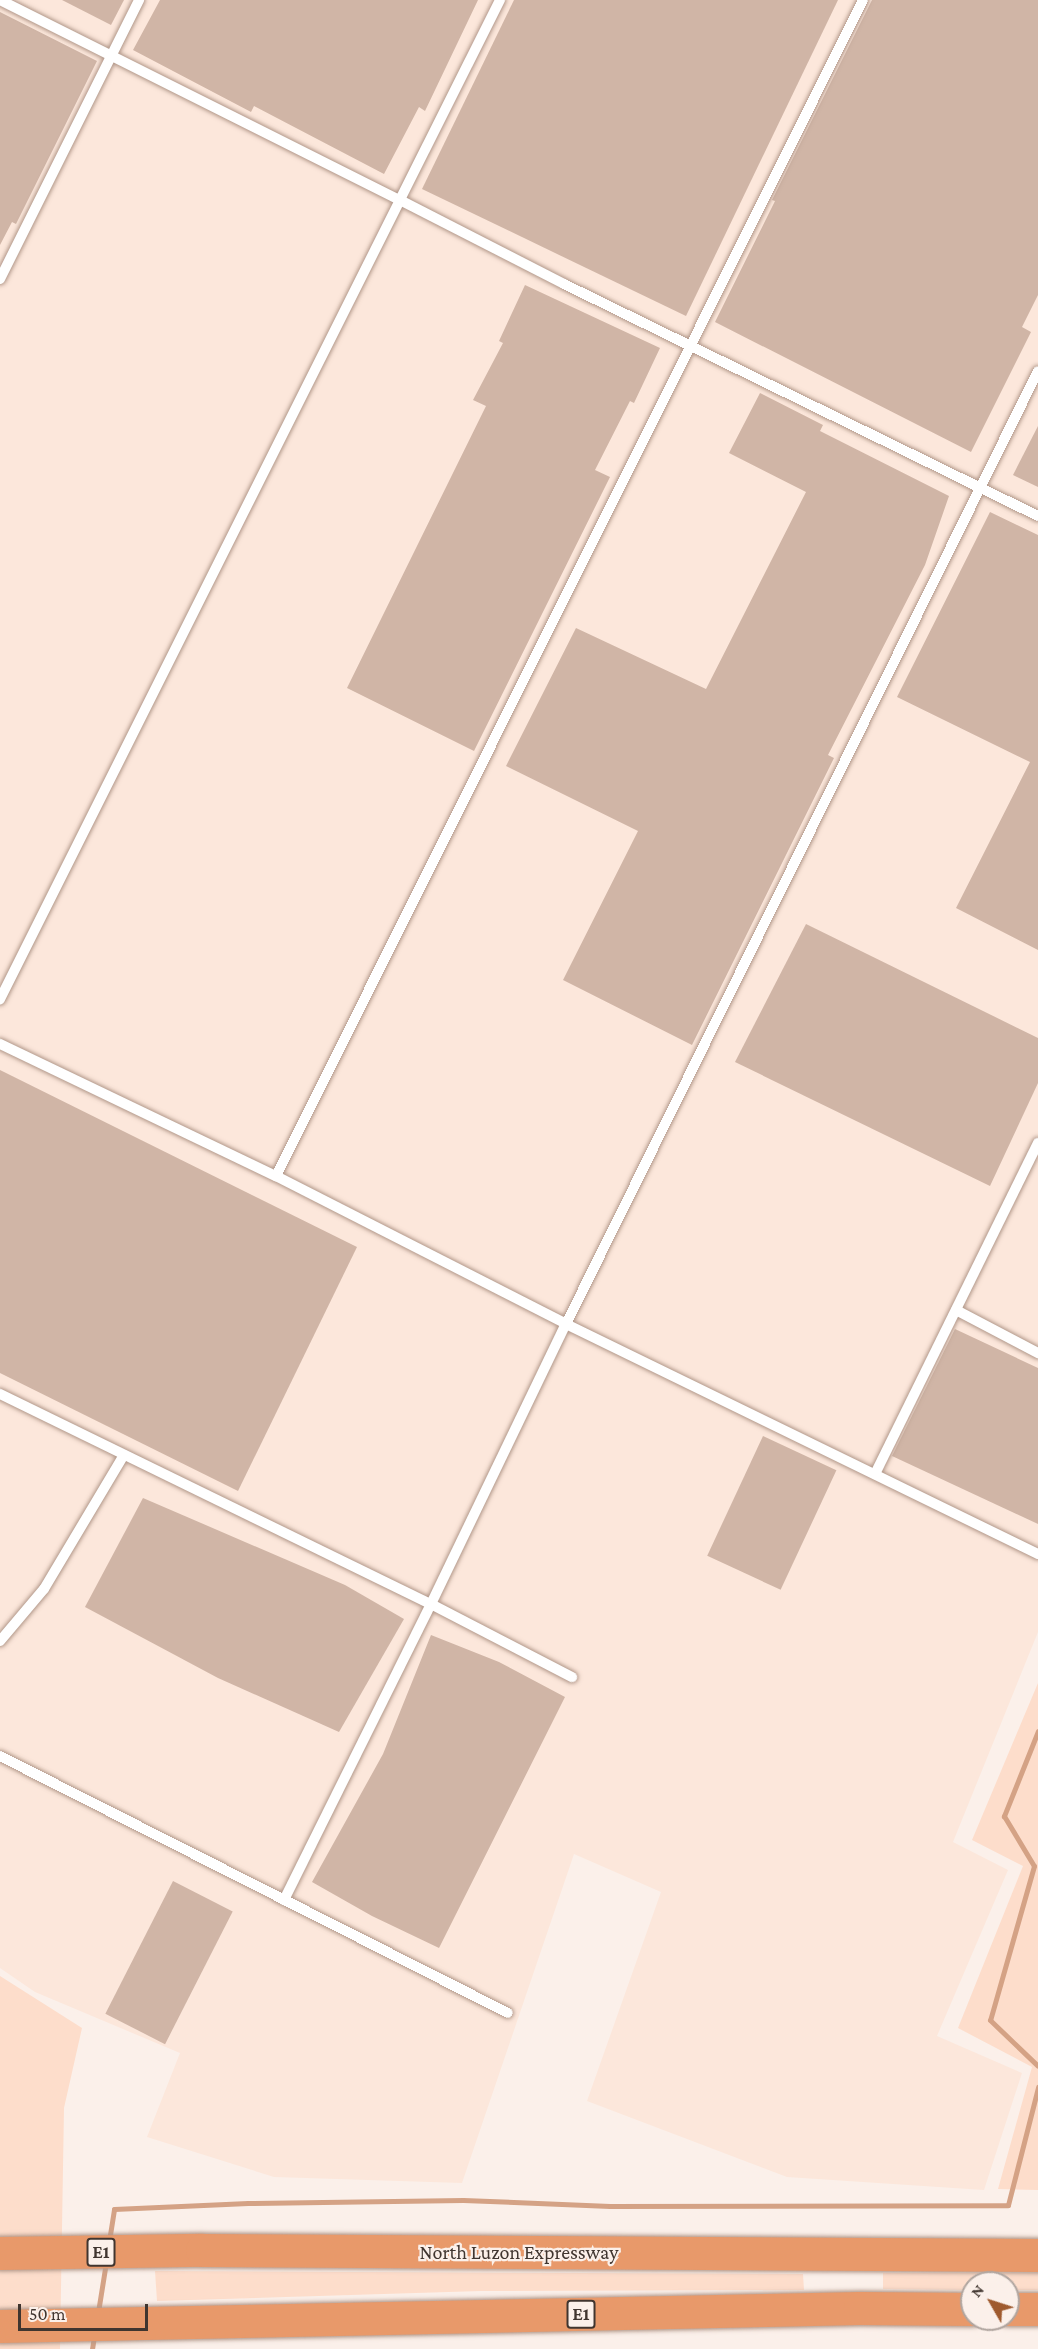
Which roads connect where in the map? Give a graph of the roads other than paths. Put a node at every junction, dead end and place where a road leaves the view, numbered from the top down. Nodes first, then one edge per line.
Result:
1 (0, 0) edge
2 (139, 0) edge
3 (500, 0) edge
4 (863, 0) edge
5 (111, 55) junction
6 (400, 200) junction
7 (0, 279) edge
8 (692, 345) junction
9 (1038, 371) edge
10 (979, 488) junction
11 (1038, 516) edge
12 (0, 999) edge
13 (0, 1044) edge
14 (1038, 1143) edge
15 (276, 1176) junction
16 (956, 1310) junction
17 (566, 1324) junction
18 (1038, 1353) edge
19 (0, 1394) edge
20 (124, 1455) junction
21 (875, 1474) junction
22 (1038, 1554) edge
23 (431, 1604) junction
24 (0, 1641) edge
25 (572, 1677) dead end
26 (0, 1756) edge
27 (284, 1900) junction
28 (508, 2013) dead end
29 (0, 2253) edge
30 (1038, 2254) edge
31 (960, 2309) edge
32 (1020, 2309) edge
33 (1038, 2309) edge
34 (0, 2326) edge

1 - 5 lane
2 - 5 lane
3 - 6 lane
4 - 8 lane
5 - 6 lane
5 - 7 lane
6 - 8 lane
6 - 12 lane
8 - 10 lane
8 - 15 lane
9 - 10 lane
10 - 11 lane
10 - 17 lane
13 - 15 lane
14 - 16 lane
15 - 17 lane
16 - 18 lane
16 - 21 lane
17 - 21 lane
17 - 23 lane
19 - 20 lane
20 - 23 lane
20 - 24 lane
21 - 22 lane
23 - 25 lane
23 - 27 lane
26 - 27 lane
27 - 28 lane
29 - 30 highway, North Luzon Expressway / E1
31 - 34 highway, E1
32 - 33 highway

